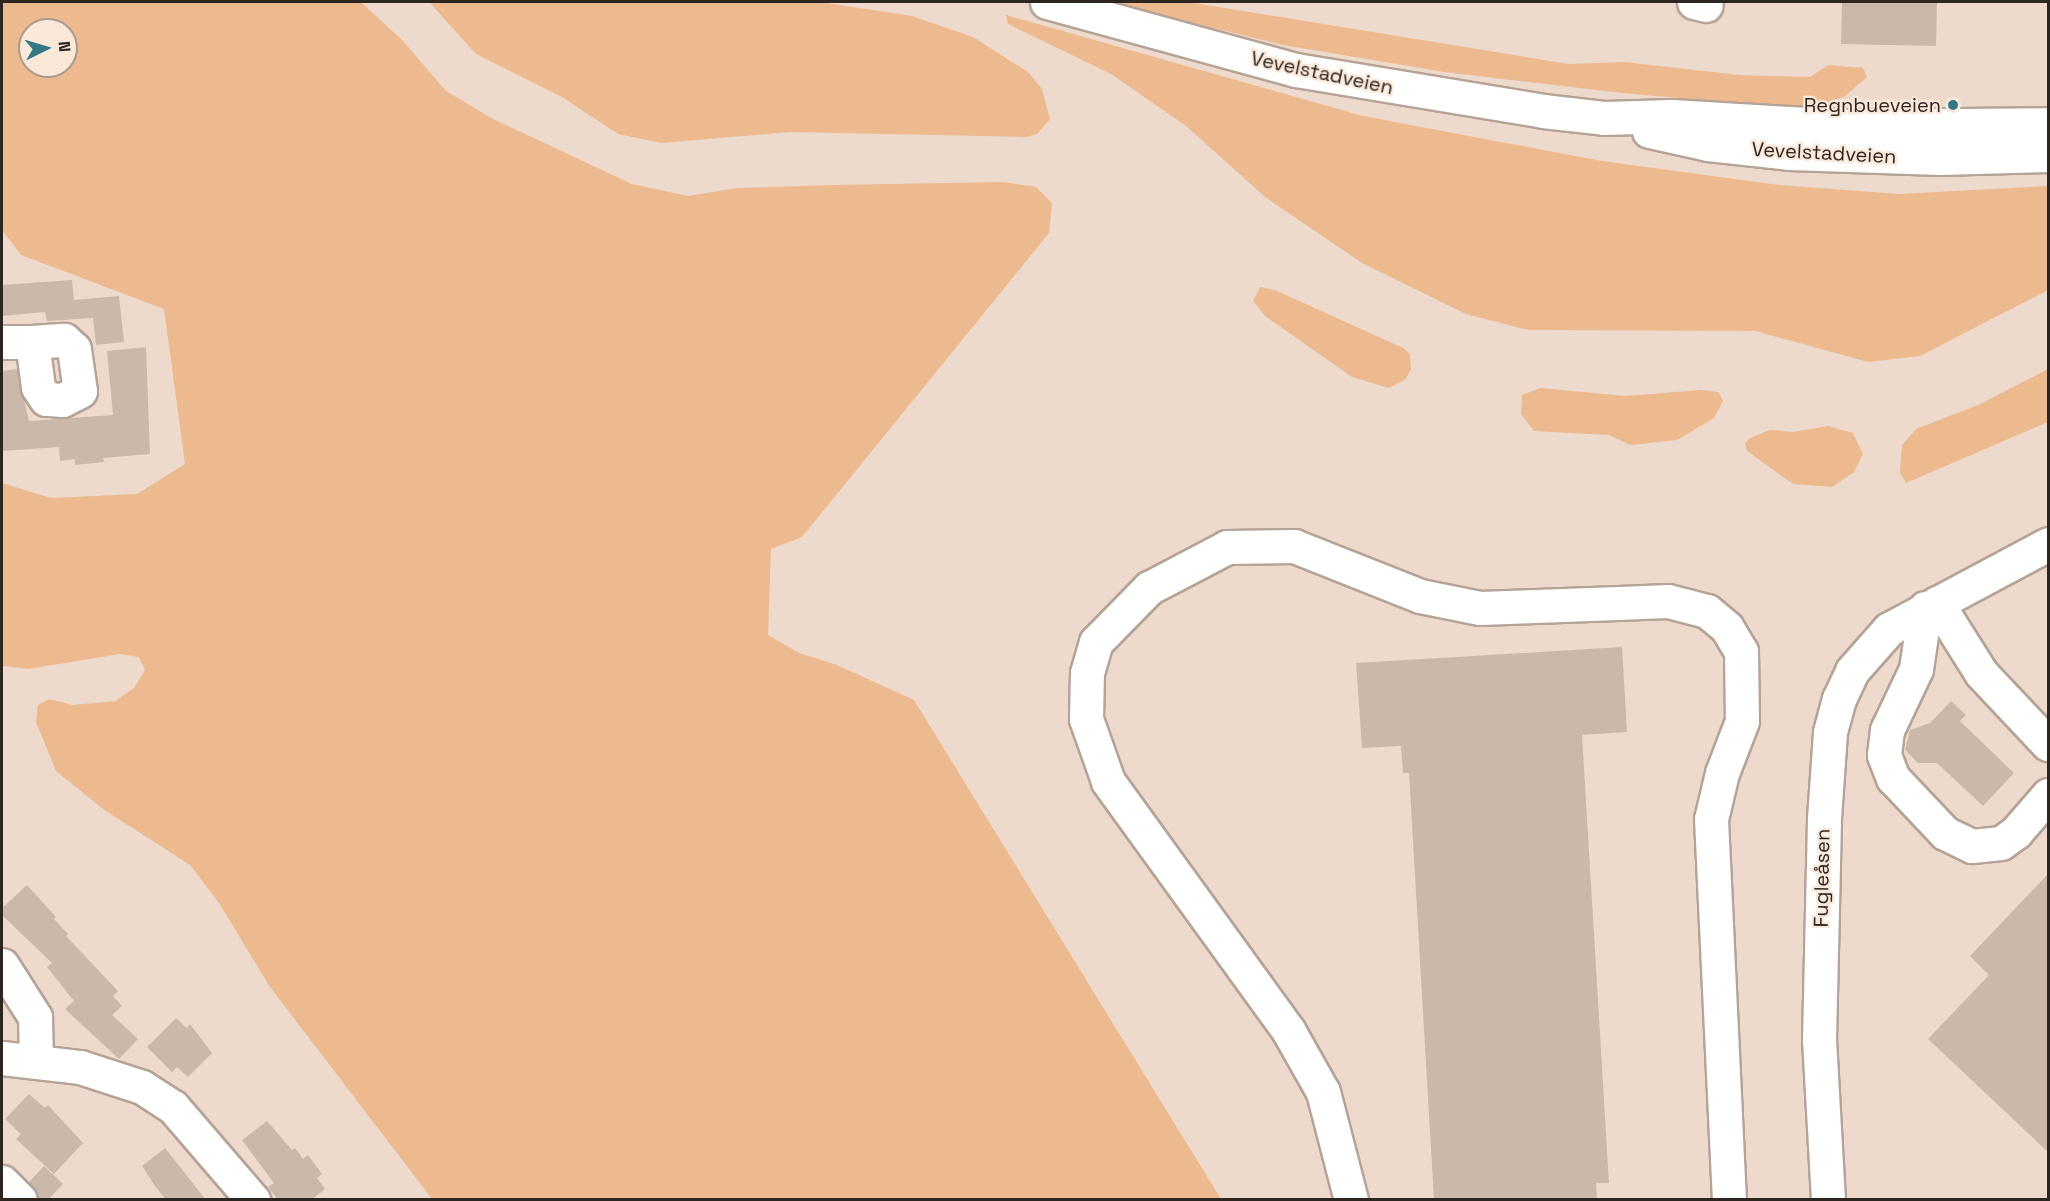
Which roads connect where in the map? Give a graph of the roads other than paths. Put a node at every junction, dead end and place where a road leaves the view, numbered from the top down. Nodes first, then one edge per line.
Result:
1 (1047, 2) edge
2 (1604, 118) junction
3 (2049, 124) edge
4 (2049, 155) edge
5 (2049, 544) edge
6 (1931, 605) junction
7 (2049, 744) edge
8 (2049, 795) edge
9 (2, 965) edge
10 (2, 1058) edge
11 (36, 1060) junction
12 (2, 1182) edge
13 (1820, 1199) edge
14 (20, 1200) edge
15 (253, 1200) edge
16 (1351, 1200) edge
17 (1730, 1200) edge

1 - 2 main road, Vevelstadveien
2 - 3 main road, Vevelstadveien
2 - 4 main road, Vevelstadveien
5 - 6 main road, Fugleåsen
6 - 7 main road
6 - 8 main road
6 - 13 main road, Fugleåsen
9 - 11 main road
10 - 11 main road
11 - 15 main road
12 - 14 main road
16 - 17 main road

